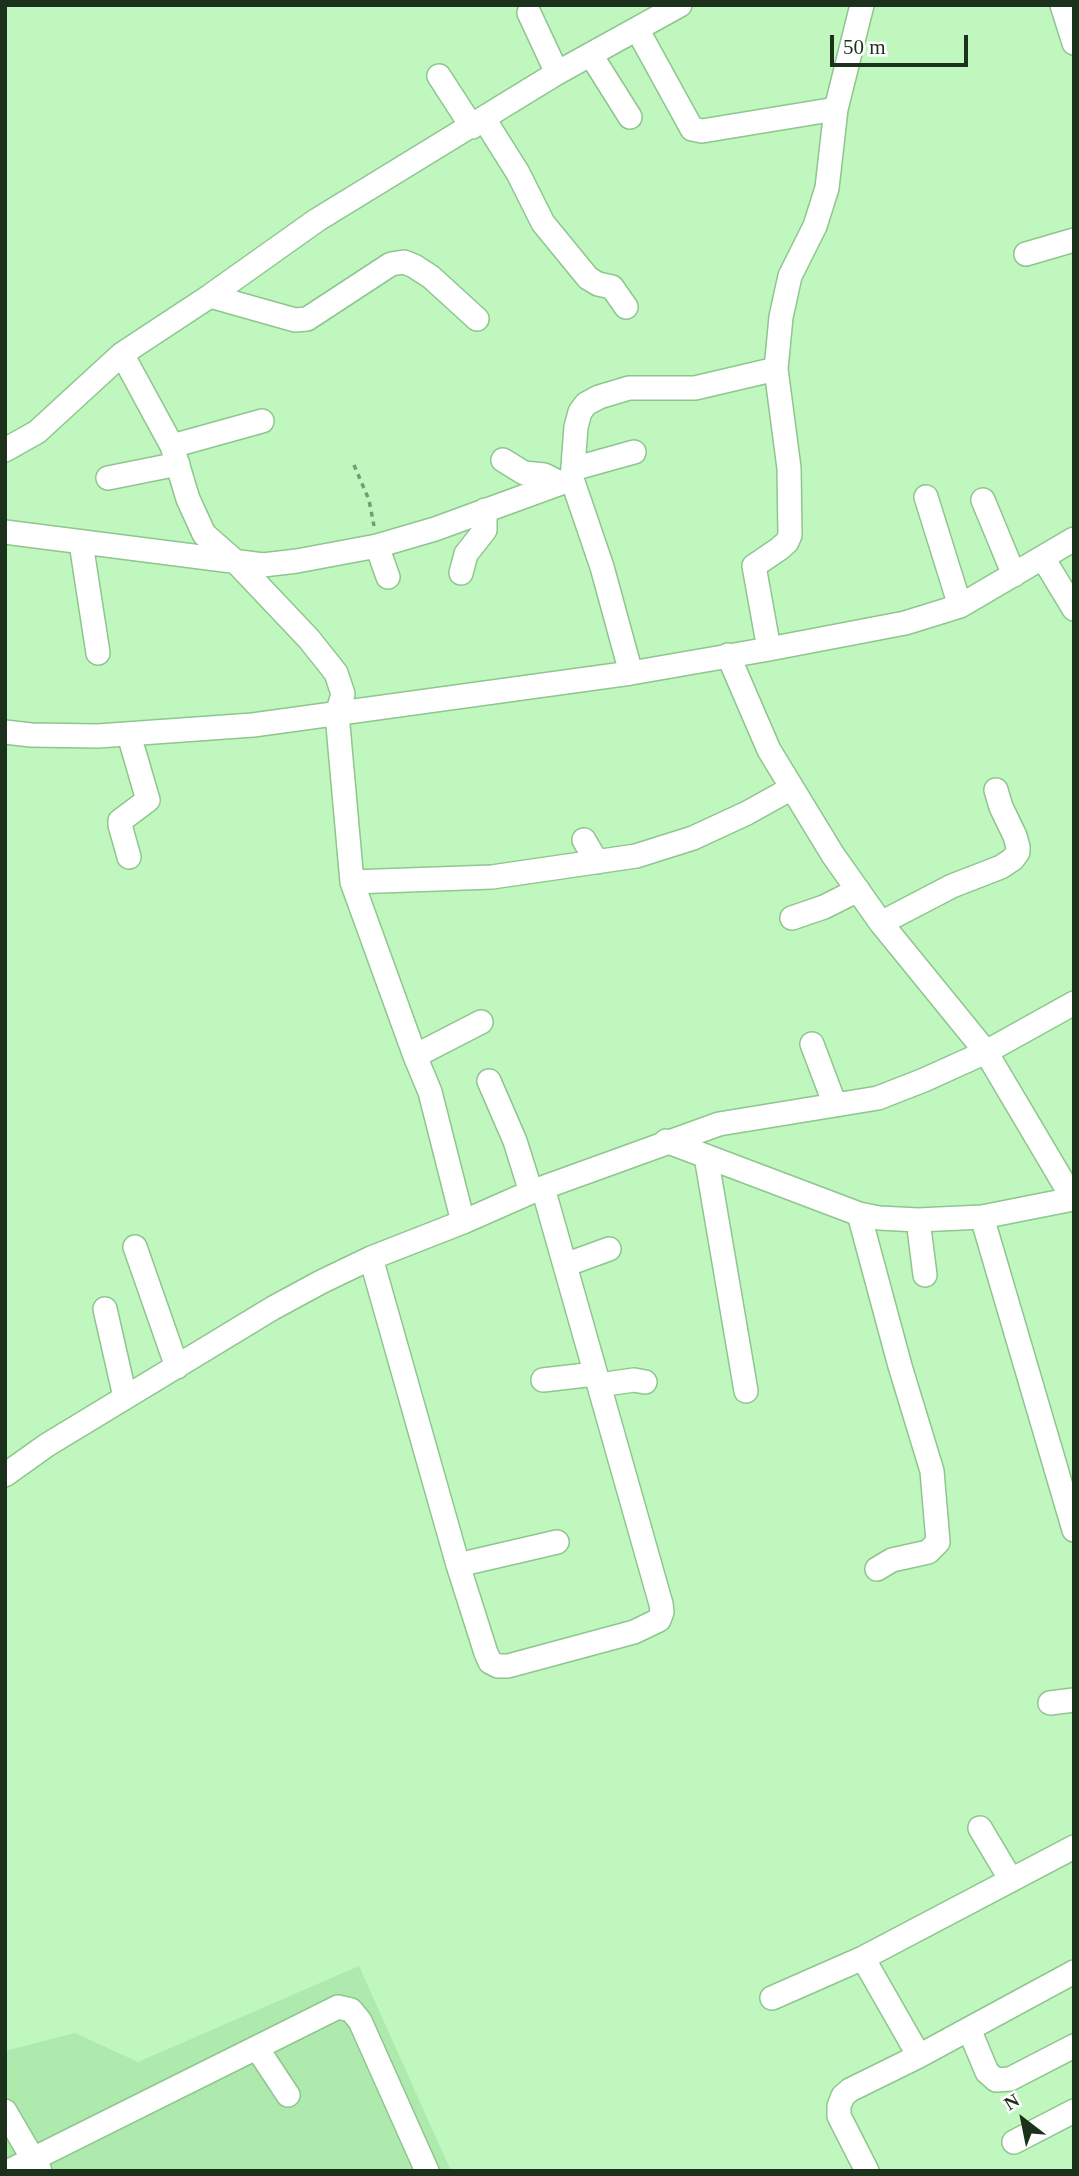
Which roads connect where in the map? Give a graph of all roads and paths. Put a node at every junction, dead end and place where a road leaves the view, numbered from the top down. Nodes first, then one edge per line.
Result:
1 (680, 5) edge
2 (862, 5) edge
3 (1062, 5) edge
4 (529, 13) dead end
5 (637, 29) junction
6 (1074, 43) edge
7 (591, 55) junction
8 (557, 74) junction
9 (439, 76) dead end
10 (836, 109) junction
11 (630, 117) dead end
12 (478, 123) junction
13 (1074, 240) edge
14 (1027, 254) dead end
15 (210, 296) junction
16 (626, 307) dead end
17 (477, 319) dead end
18 (122, 354) junction
19 (776, 369) junction
20 (262, 421) dead end
21 (5, 450) edge
22 (634, 452) dead end
23 (175, 455) junction
24 (503, 460) dead end
25 (354, 465) dead end
26 (568, 477) junction
27 (108, 478) dead end
28 (926, 497) dead end
29 (982, 500) dead end
30 (485, 510) junction
31 (5, 532) edge
32 (1074, 539) edge
33 (81, 543) junction
34 (377, 546) junction
35 (1043, 558) junction
36 (237, 563) junction
37 (461, 573) dead end
38 (1014, 575) junction
39 (388, 577) dead end
40 (960, 606) junction
41 (1074, 609) edge
42 (769, 649) junction
43 (98, 653) dead end
44 (728, 655) junction
45 (631, 673) junction
46 (337, 714) junction
47 (5, 732) edge
48 (129, 735) junction
49 (792, 788) junction
50 (996, 790) dead end
51 (584, 840) dead end
52 (129, 857) dead end
53 (597, 862) junction
54 (352, 882) junction
55 (858, 890) junction
56 (792, 918) dead end
57 (881, 923) junction
58 (1074, 1003) edge
59 (481, 1021) dead end
60 (812, 1044) dead end
61 (986, 1052) junction
62 (415, 1056) junction
63 (489, 1082) dead end
64 (835, 1105) junction
65 (666, 1141) junction
66 (706, 1156) junction
67 (537, 1190) junction
68 (859, 1214) junction
69 (982, 1217) junction
70 (918, 1220) junction
71 (463, 1222) junction
72 (135, 1247) dead end
73 (609, 1249) dead end
74 (370, 1258) junction
75 (565, 1265) junction
76 (925, 1275) dead end
77 (105, 1308) dead end
78 (177, 1367) junction
79 (597, 1379) junction
80 (543, 1380) dead end
81 (645, 1382) dead end
82 (746, 1391) dead end
83 (125, 1397) junction
84 (5, 1475) edge
85 (1074, 1530) edge
86 (557, 1542) dead end
87 (458, 1565) junction
88 (877, 1569) dead end
89 (1074, 1700) edge
90 (1050, 1703) dead end
91 (980, 1828) dead end
92 (1074, 1847) edge
93 (1011, 1880) junction
94 (863, 1958) junction
95 (1071, 1980) edge
96 (772, 1998) dead end
97 (969, 2029) junction
98 (1074, 2046) edge
99 (257, 2048) junction
100 (919, 2056) junction
101 (288, 2095) dead end
102 (5, 2111) edge
103 (1074, 2111) edge
104 (1014, 2142) dead end
105 (36, 2165) edge
106 (9, 2171) edge
107 (427, 2171) edge
108 (867, 2171) edge

1 - 5 street
2 - 10 street
3 - 6 street
4 - 8 street
5 - 7 street
5 - 10 street
7 - 8 street
7 - 11 street
8 - 12 street
9 - 12 street
10 - 19 street
12 - 15 street
12 - 16 street
13 - 14 street
15 - 17 street
15 - 18 street
18 - 21 street
18 - 23 street
19 - 26 street
19 - 42 street
20 - 23 street
22 - 26 street
23 - 27 street
23 - 36 street
24 - 26 street
25 - 34 path
26 - 30 street
26 - 45 street
28 - 40 street
29 - 38 street
30 - 34 street
30 - 37 street
31 - 33 street
32 - 35 street
33 - 36 street
33 - 43 street
34 - 36 street
34 - 39 street
35 - 38 street
35 - 41 street
36 - 46 street
38 - 40 street
40 - 42 street
42 - 44 street
44 - 45 street
44 - 49 street
45 - 46 street
46 - 48 street
46 - 54 street
47 - 48 street
48 - 52 street
49 - 53 street
49 - 55 street
50 - 57 street
51 - 53 street
53 - 54 street
54 - 62 street
55 - 56 street
55 - 57 street
57 - 61 street
58 - 61 street
59 - 62 street
60 - 64 street
61 - 64 street
61 - 69 street
62 - 71 street
63 - 67 street
64 - 65 street
65 - 66 street
65 - 67 street
66 - 68 street
66 - 82 street
67 - 71 street
67 - 75 street
68 - 70 street
68 - 88 street
69 - 70 street
69 - 85 street
70 - 76 street
71 - 74 street
72 - 78 street
73 - 75 street
74 - 78 street
74 - 87 street
75 - 79 street
77 - 83 street
78 - 83 street
79 - 80 street
79 - 81 street
79 - 87 street
83 - 84 street
86 - 87 street
89 - 90 street
91 - 93 street
92 - 93 street
93 - 94 street
94 - 96 street
94 - 100 street
95 - 97 street
97 - 98 street
97 - 100 street
99 - 101 street
99 - 105 street
99 - 107 street
100 - 108 street
102 - 105 street
103 - 104 street
105 - 106 street

